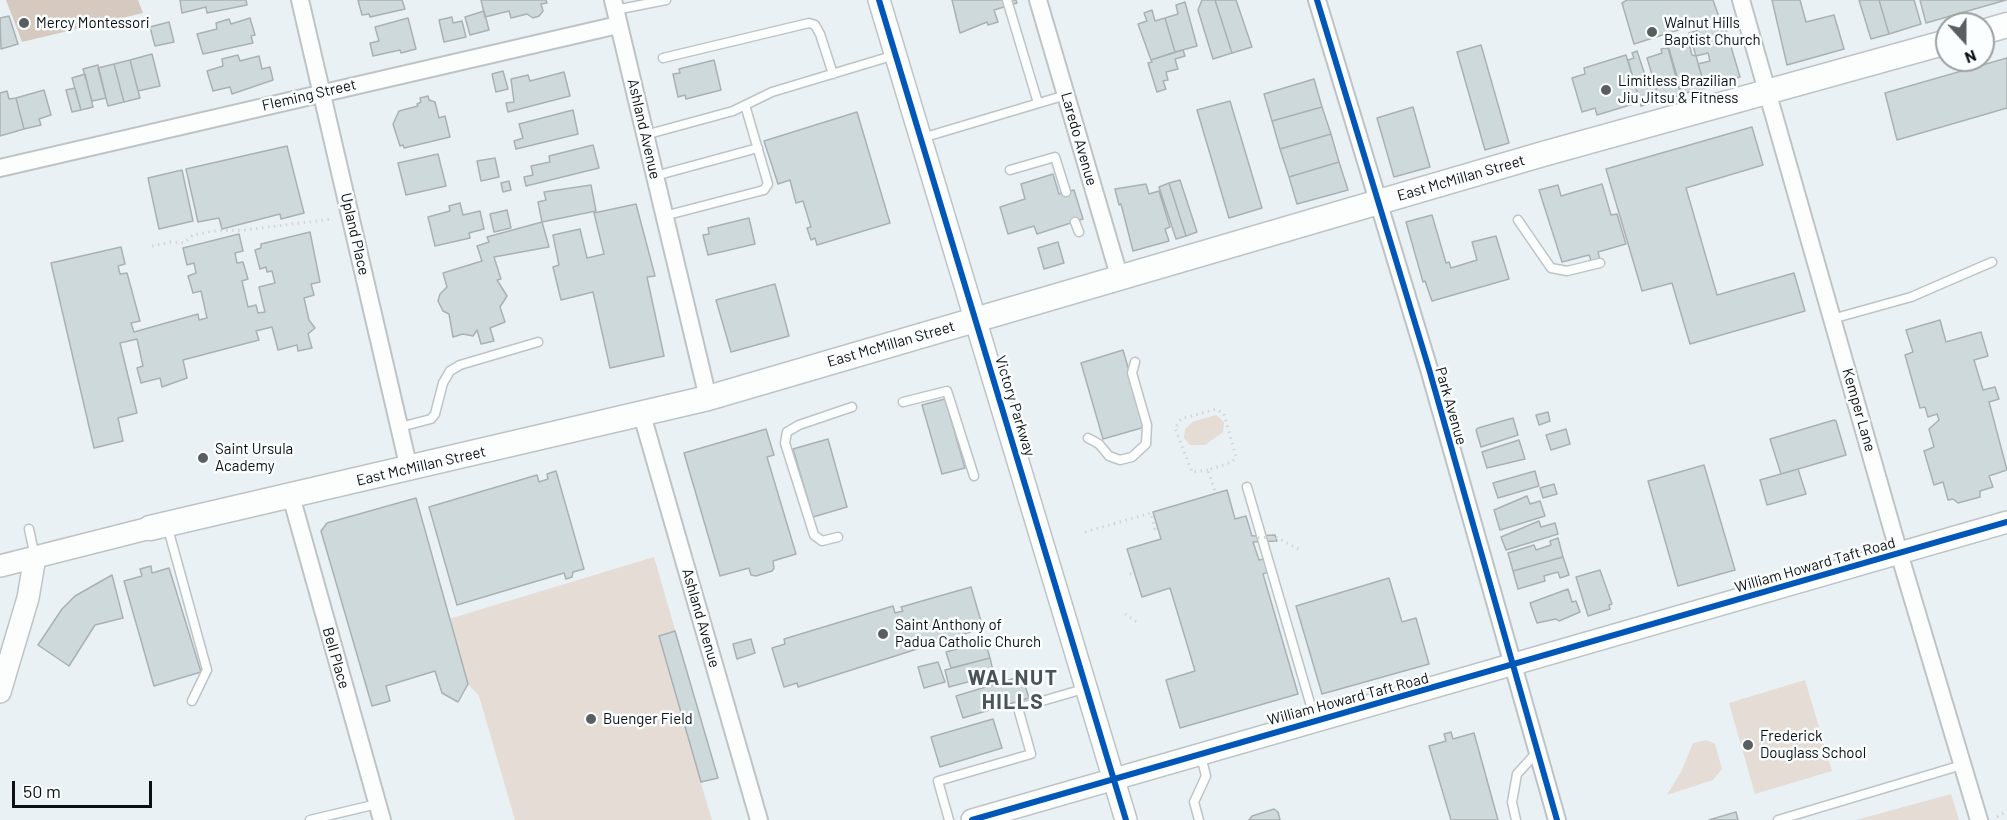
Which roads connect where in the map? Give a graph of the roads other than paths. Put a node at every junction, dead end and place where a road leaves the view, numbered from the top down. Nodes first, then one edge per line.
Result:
1 (300, 0) edge
2 (666, 0) edge
3 (879, 0) edge
4 (1007, 0) edge
5 (1039, 0) edge
6 (1317, 0) edge
7 (1741, 0) edge
8 (615, 12) edge
9 (1935, 45) edge
10 (895, 55) junction
11 (663, 58) dead end
12 (834, 74) junction
13 (322, 92) junction
14 (1768, 92) junction
15 (1066, 95) junction
16 (1038, 103) junction
17 (745, 105) junction
18 (645, 135) junction
19 (921, 138) junction
20 (758, 148) junction
21 (0, 168) edge
22 (1010, 170) dead end
23 (655, 176) junction
24 (1066, 192) dead end
25 (1377, 202) junction
26 (664, 216) junction
27 (1518, 220) dead end
28 (1075, 222) dead end
29 (1079, 232) dead end
30 (1600, 262) dead end
31 (1992, 262) dead end
32 (1120, 279) junction
33 (976, 319) junction
34 (1832, 319) junction
35 (538, 342) dead end
36 (1135, 362) dead end
37 (708, 398) junction
38 (903, 402) dead end
39 (852, 407) dead end
40 (642, 415) junction
41 (400, 427) junction
42 (1088, 438) dead end
43 (409, 469) junction
44 (974, 476) dead end
45 (1247, 487) dead end
46 (291, 496) junction
47 (2007, 522) edge
48 (158, 526) junction
49 (29, 529) dead end
50 (838, 537) dead end
51 (1899, 553) junction
52 (35, 557) junction
53 (0, 566) edge
54 (1515, 666) junction
55 (1088, 688) junction
56 (0, 693) edge
57 (192, 701) dead end
58 (1315, 721) junction
59 (1538, 751) junction
60 (1200, 753) junction
61 (1962, 765) junction
62 (1115, 779) junction
63 (380, 812) edge
64 (310, 820) edge
65 (759, 820) edge
66 (949, 820) edge
67 (972, 820) edge
68 (1126, 820) edge
69 (1199, 820) edge
70 (1516, 820) edge
71 (1557, 820) edge
72 (1778, 820) edge
73 (1979, 820) edge

1 - 13 street, Upland Place
2 - 8 lane
3 - 10 street, Victory Parkway
4 - 16 lane
5 - 15 street, Laredo Avenue
6 - 25 street, Park Avenue
7 - 14 street, Kemper Lane
8 - 13 street, Fleming Street
8 - 18 street, Ashland Avenue
9 - 14 main road, East McMillan Street
10 - 12 lane
10 - 19 street, Victory Parkway
11 - 12 lane
12 - 17 lane
13 - 21 street, Fleming Street
13 - 41 street, Upland Place
14 - 25 main road, East McMillan Street
14 - 34 street, Kemper Lane
15 - 16 lane
15 - 32 street, Laredo Avenue
16 - 19 lane
17 - 18 lane
17 - 20 lane
18 - 23 street, Ashland Avenue
19 - 33 street, Victory Parkway
20 - 23 lane
20 - 26 lane
22 - 24 lane
23 - 26 street, Ashland Avenue
25 - 32 main road, East McMillan Street
25 - 54 street, Park Avenue
26 - 37 street, Ashland Avenue
27 - 30 lane
28 - 29 lane
31 - 34 lane
32 - 33 main road, East McMillan Street
33 - 37 main road, East McMillan Street
33 - 55 street, Victory Parkway
34 - 51 street, Kemper Lane
35 - 41 lane
36 - 42 lane
37 - 40 main road, East McMillan Street
38 - 44 lane
39 - 50 lane
40 - 43 main road, East McMillan Street
40 - 65 street, Ashland Avenue
41 - 43 street, Upland Place
43 - 46 main road, East McMillan Street
45 - 58 lane
46 - 48 main road, East McMillan Street
46 - 63 street, Bell Place
47 - 51 street, William Howard Taft Road
48 - 52 street, East McMillan Street
48 - 57 lane
49 - 52 lane
51 - 54 street, William Howard Taft Road
51 - 61 street, Kemper Lane
52 - 53 street, East McMillan Street
52 - 56 street
54 - 58 street, William Howard Taft Road
54 - 59 street, Park Avenue
55 - 62 street, Victory Parkway
55 - 66 lane
58 - 60 street, William Howard Taft Road
59 - 70 lane
59 - 71 street, Park Avenue
60 - 62 street, William Howard Taft Road
60 - 69 lane
61 - 72 lane
61 - 73 street, Kemper Lane
62 - 67 street, William Howard Taft Road
62 - 68 street, Victory Parkway
63 - 64 lane

